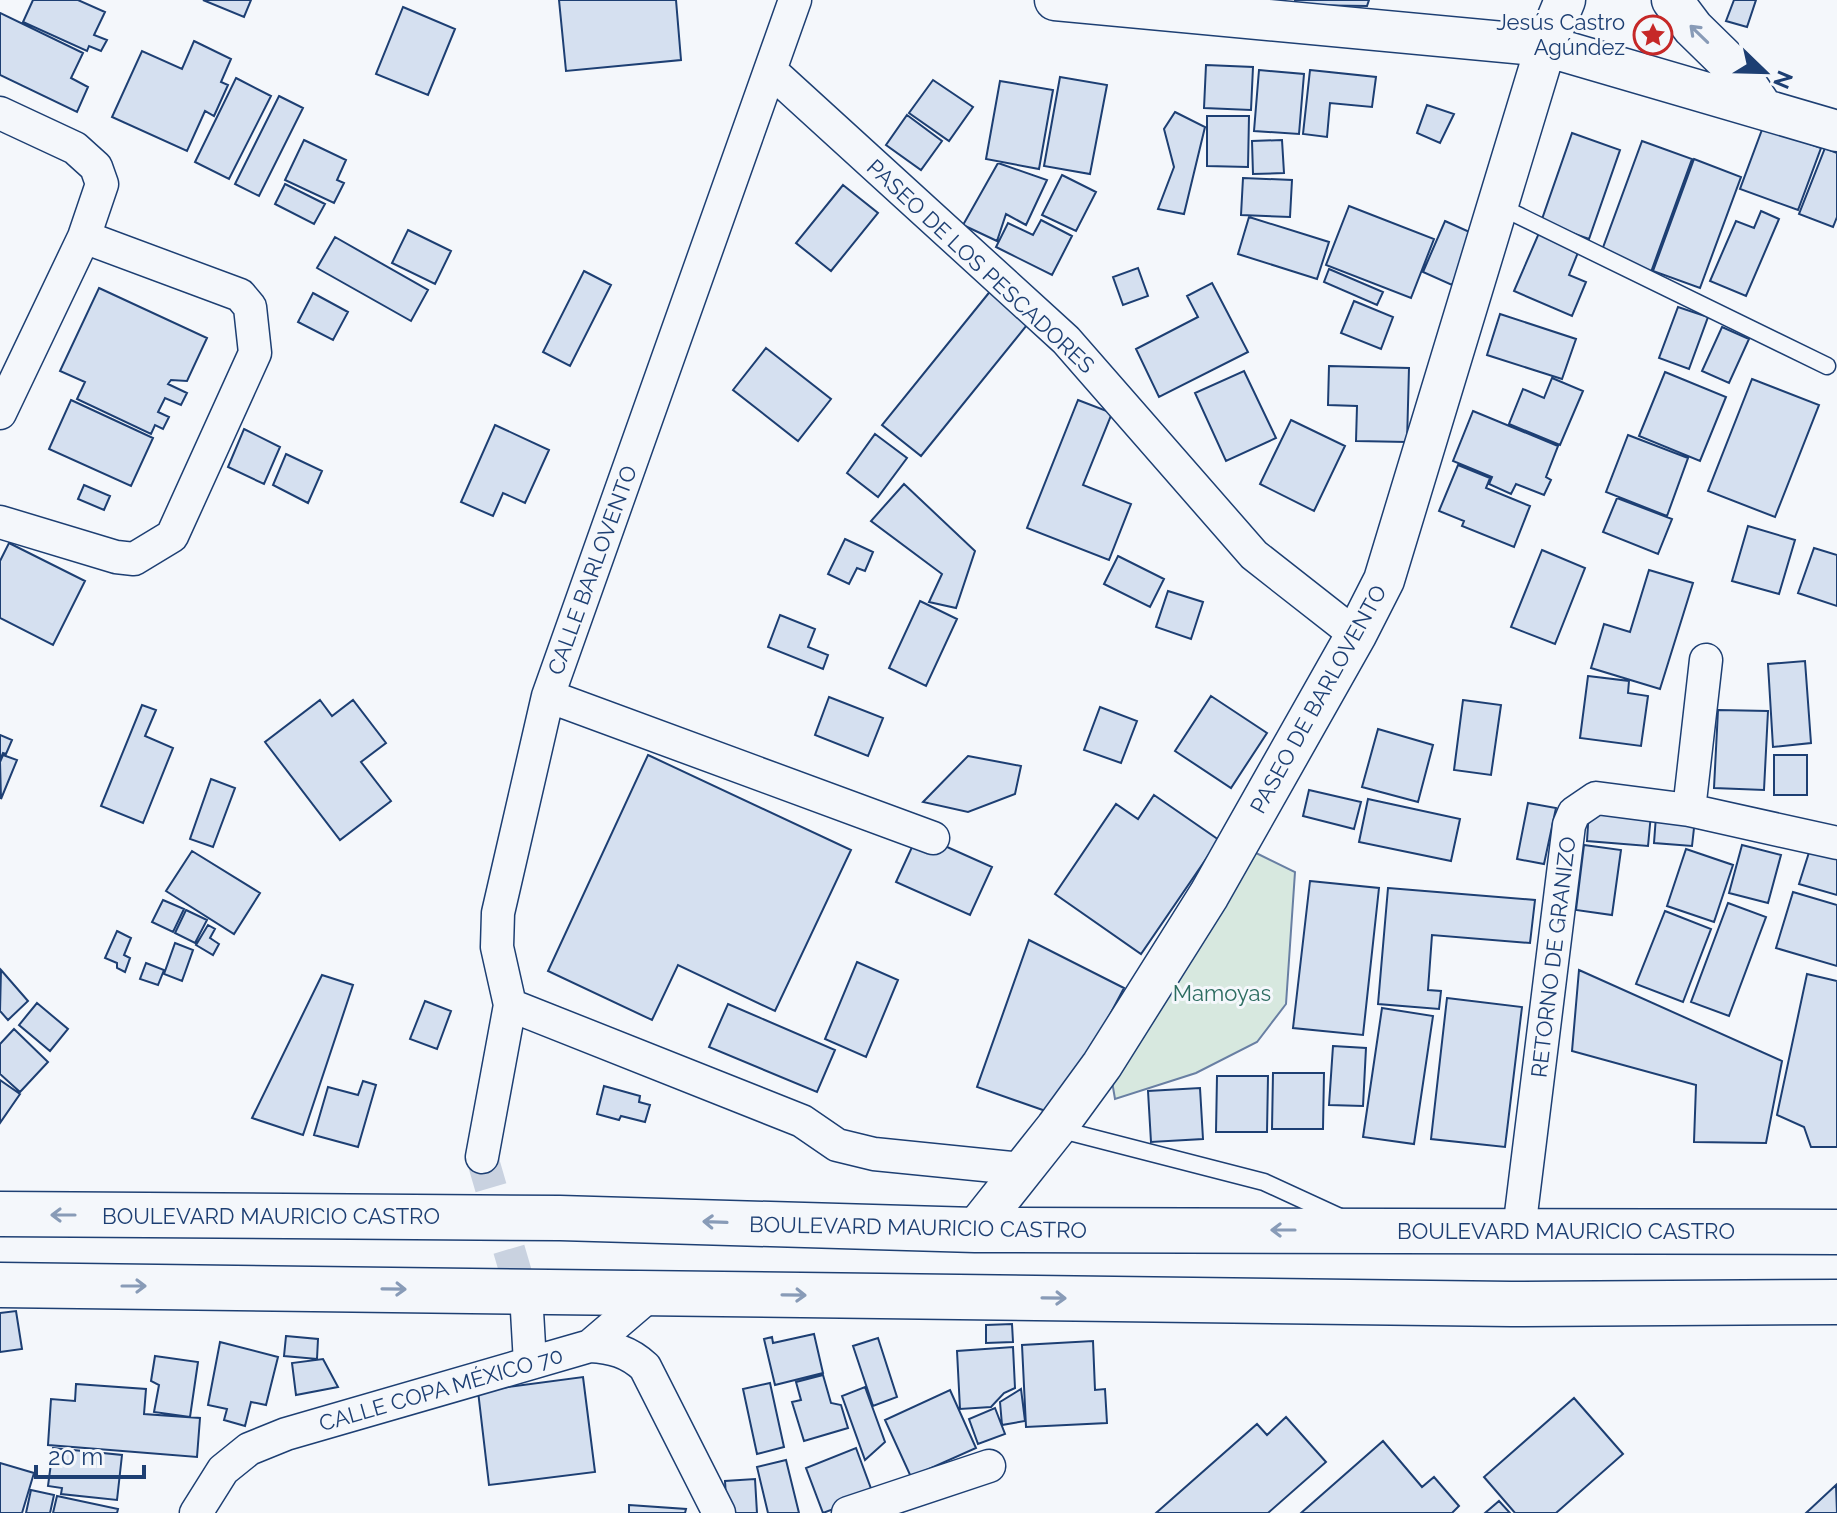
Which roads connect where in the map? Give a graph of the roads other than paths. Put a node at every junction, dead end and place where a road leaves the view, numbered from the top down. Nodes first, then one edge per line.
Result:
1 (795, 0) edge
2 (1055, 0) edge
3 (1565, 0) edge
4 (1672, 0) edge
5 (1546, 46) junction
6 (771, 71) junction
7 (1763, 109) junction
8 (0, 113) edge
9 (1837, 131) edge
10 (1497, 205) junction
11 (84, 237) junction
12 (1827, 366) dead end
13 (0, 413) edge
14 (0, 522) edge
15 (1356, 635) junction
16 (1706, 660) dead end
17 (548, 696) junction
18 (1689, 810) junction
19 (933, 838) dead end
20 (1837, 843) edge
21 (510, 1005) junction
22 (1056, 1128) junction
23 (482, 1157) tunnel mouth
24 (1023, 1169) junction
25 (0, 1214) edge
26 (975, 1230) junction
27 (1368, 1230) junction
28 (1519, 1230) junction
29 (1837, 1232) edge
30 (0, 1285) edge
31 (652, 1293) junction
32 (1837, 1302) edge
33 (527, 1311) tunnel mouth
34 (590, 1346) junction
35 (530, 1363) junction
36 (989, 1466) dead end
37 (196, 1513) edge
38 (719, 1513) edge
39 (848, 1513) edge

1 - 6 street, CALLE BARLOVENTO
2 - 5 street
3 - 5 street, PASEO DE BARLOVENTO
7 -> 4 street
5 - 7 street
5 - 10 street, PASEO DE BARLOVENTO
6 - 15 street, PASEO DE LOS PESCADORES
6 - 17 street, CALLE BARLOVENTO
7 - 9 street
8 - 11 street
10 - 12 lane
10 - 15 street, PASEO DE BARLOVENTO
11 - 13 street
11 - 14 street
15 - 22 street, PASEO DE BARLOVENTO
16 - 18 street
17 - 19 street
17 - 21 street, CALLE BARLOVENTO
18 - 20 street, RETORNO DE GRANIZO
18 - 28 street, RETORNO DE GRANIZO
21 - 23 street, CALLE BARLOVENTO
21 - 24 street
22 - 24 street, PASEO DE BARLOVENTO
22 - 27 lane
24 - 26 street, PASEO DE BARLOVENTO
26 -> 25 main road, BOULEVARD MAURICIO CASTRO
27 -> 26 main road, BOULEVARD MAURICIO CASTRO
27 - 28 main road, BOULEVARD MAURICIO CASTRO
28 - 29 main road, BOULEVARD MAURICIO CASTRO
30 -> 31 main road
31 -> 32 main road
31 - 34 street, CALLE COPA MÉXICO 70
33 - 35 street
34 - 35 street, CALLE COPA MÉXICO 70
34 - 38 street
35 - 37 street, CALLE COPA MÉXICO 70
36 - 39 street

